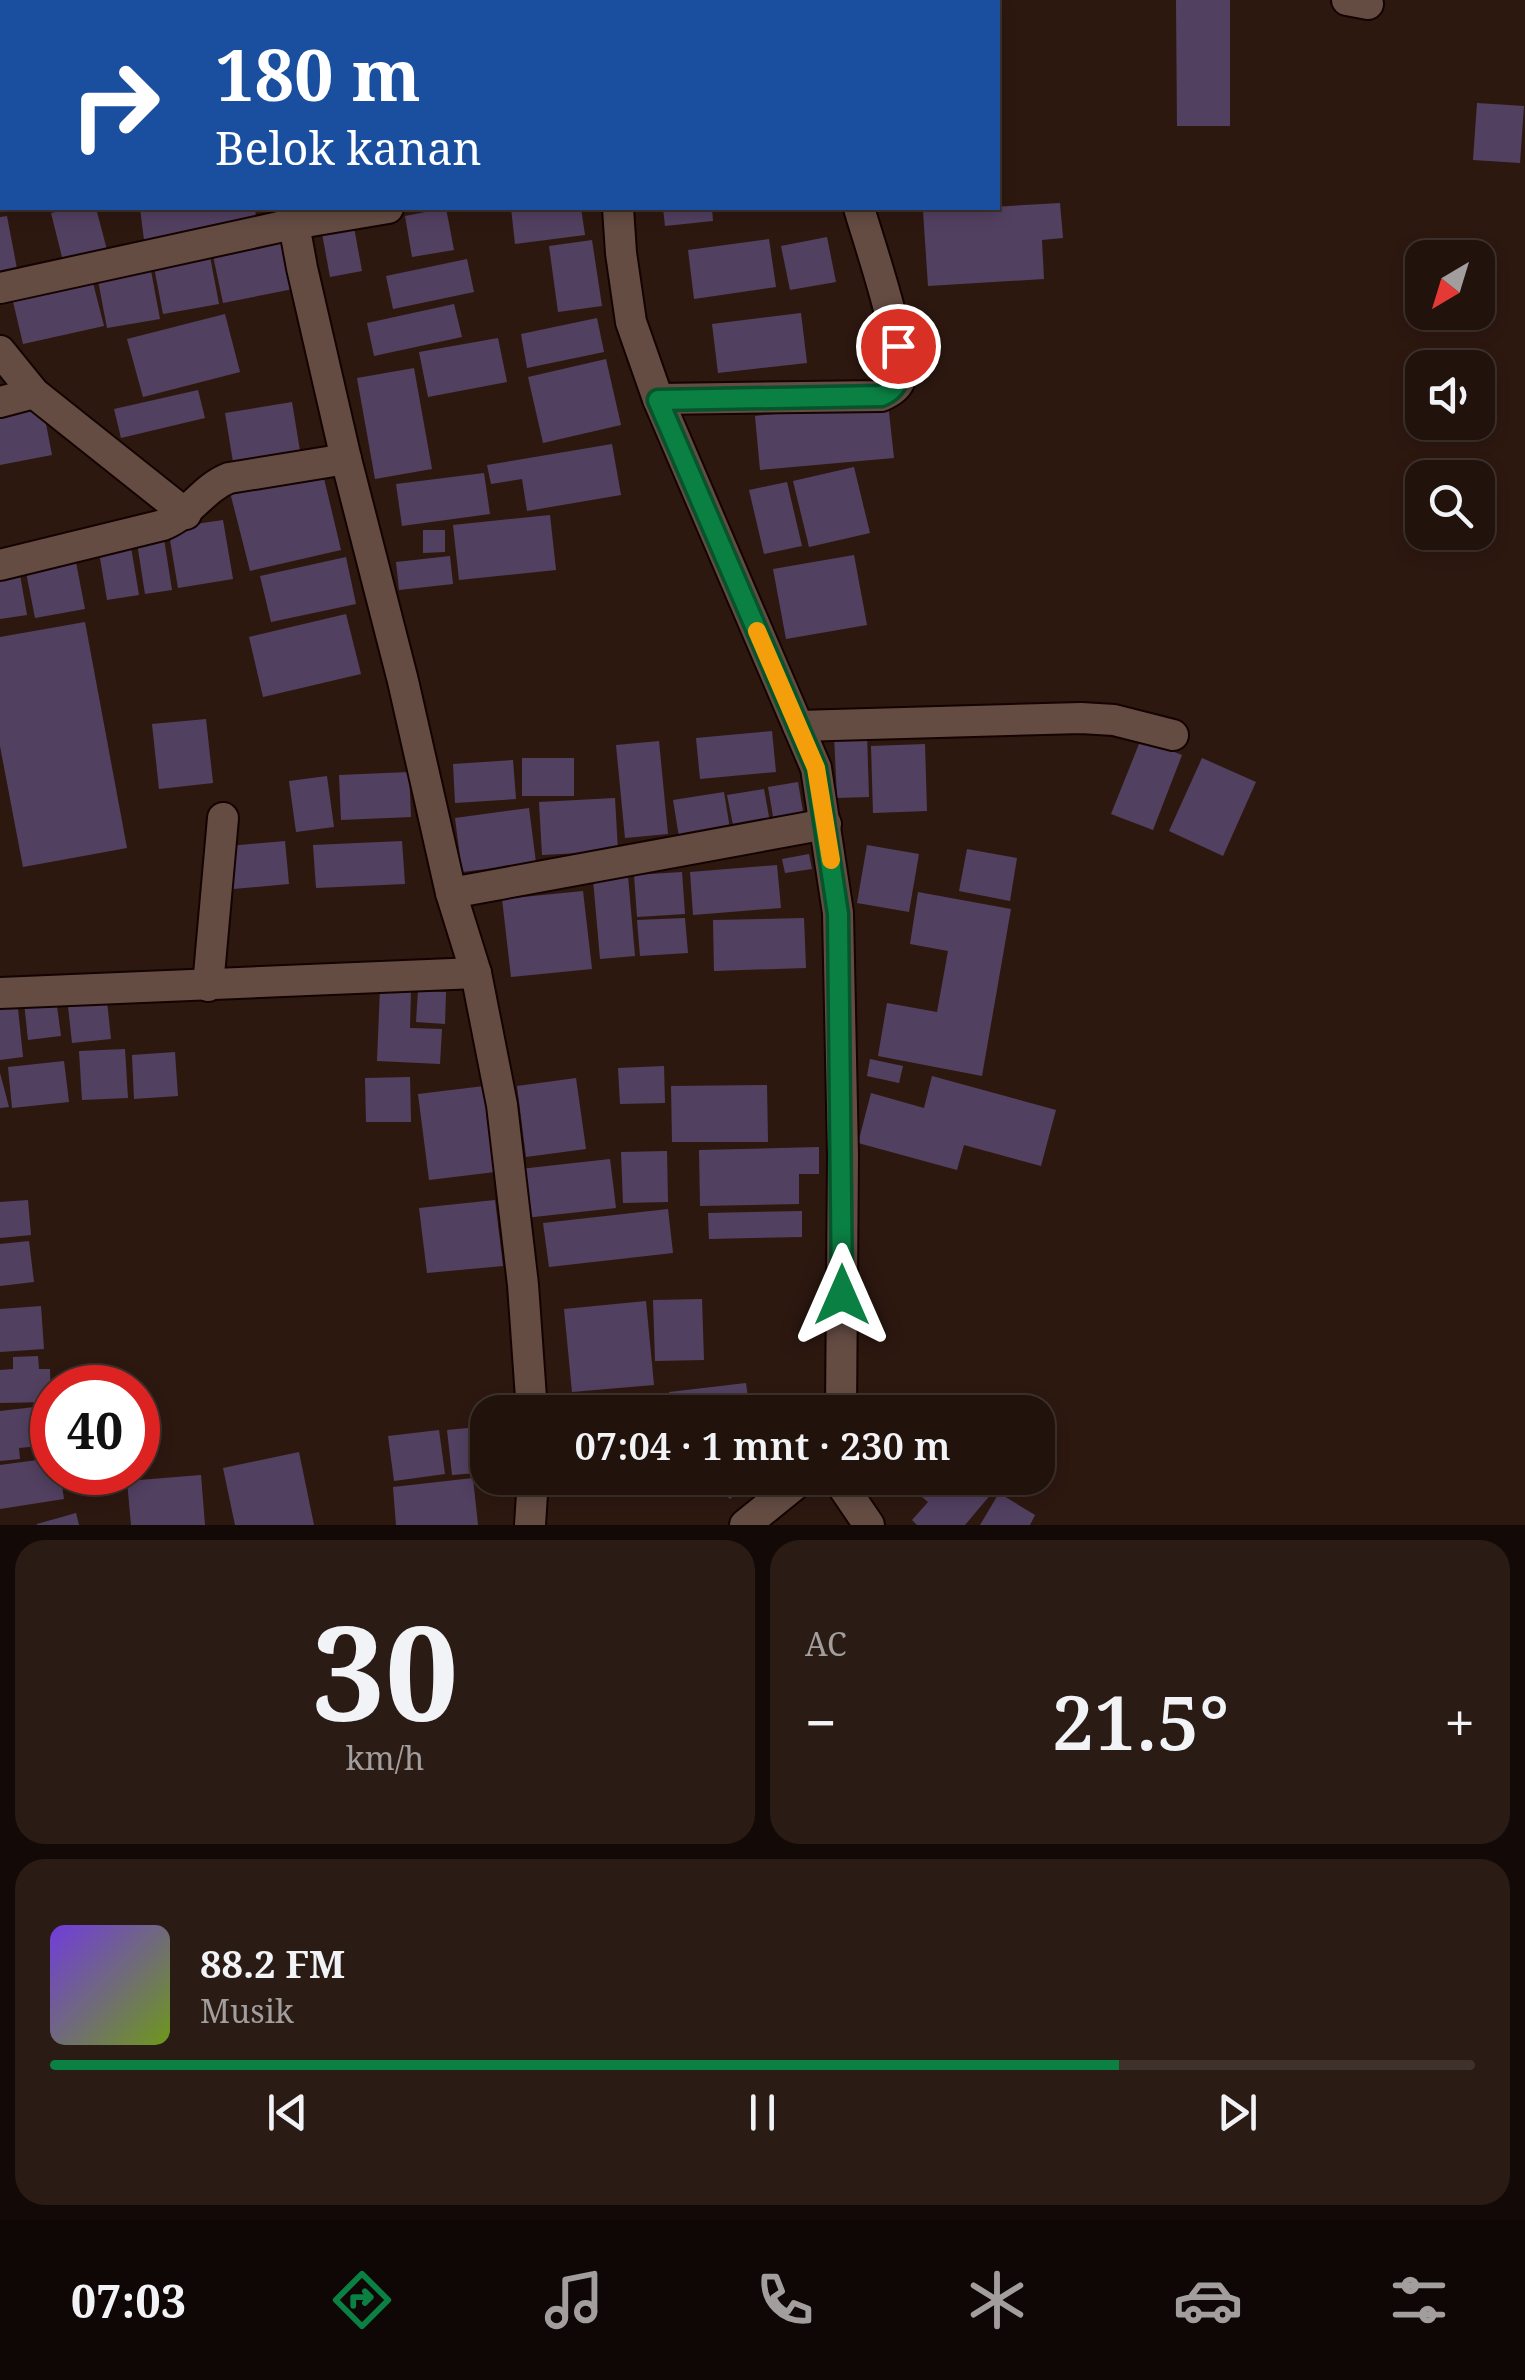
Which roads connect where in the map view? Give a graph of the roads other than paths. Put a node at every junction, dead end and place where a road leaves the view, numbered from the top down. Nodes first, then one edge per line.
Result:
1 (364, 210) edge
2 (618, 210) edge
3 (859, 210) edge
4 (292, 216) edge
5 (0, 288) edge
6 (0, 351) edge
7 (34, 393) junction
8 (658, 400) junction
9 (0, 402) edge
10 (346, 459) junction
11 (186, 514) junction
12 (0, 565) edge
13 (798, 726) junction
14 (1173, 735) dead end
15 (223, 818) dead end
16 (826, 824) junction
17 (451, 893) junction
18 (476, 974) junction
19 (208, 986) junction
20 (0, 994) edge
21 (531, 1395) edge
22 (841, 1395) edge
23 (533, 1495) edge
24 (782, 1495) edge
25 (849, 1495) edge
26 (530, 1525) edge
27 (745, 1525) edge
28 (869, 1525) edge

1 - 4 street
2 - 8 street
3 - 8 street
4 - 5 street
4 - 10 street
6 - 7 street
7 - 9 street
7 - 11 street
8 - 13 street
10 - 11 street
10 - 17 street
11 - 12 street
13 - 14 street
13 - 16 street
15 - 19 street
16 - 17 street
16 - 22 street
17 - 18 street
18 - 19 street
18 - 21 street
19 - 20 street
23 - 26 street
24 - 27 street
25 - 28 street

